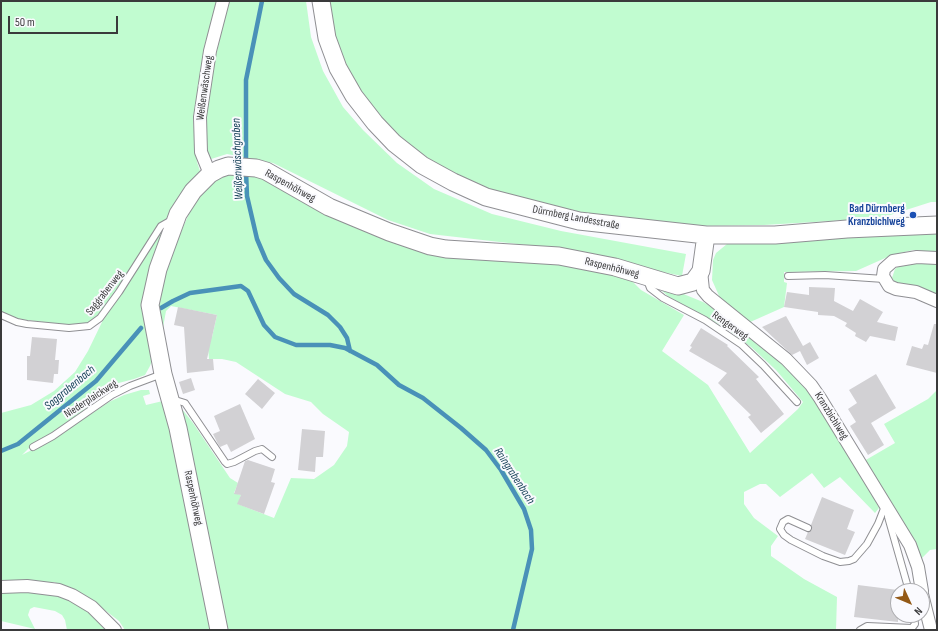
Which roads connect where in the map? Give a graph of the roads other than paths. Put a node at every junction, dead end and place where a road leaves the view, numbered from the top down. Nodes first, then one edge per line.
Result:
1 (223, 1) edge
2 (321, 1) edge
3 (210, 174) junction
4 (174, 223) junction
5 (937, 224) edge
6 (706, 235) junction
7 (937, 258) edge
8 (701, 271) junction
9 (788, 276) dead end
10 (646, 277) junction
11 (884, 279) junction
12 (678, 286) junction
13 (713, 300) junction
14 (937, 301) edge
15 (1, 315) edge
16 (164, 374) junction
17 (170, 399) junction
18 (797, 402) dead end
19 (33, 447) dead end
20 (272, 457) dead end
21 (885, 506) junction
22 (808, 528) dead end
23 (908, 583) edge
24 (921, 583) edge
25 (1, 587) edge
26 (915, 623) edge
27 (115, 630) edge
28 (220, 630) edge
29 (860, 630) edge

1 - 3 street, Weißenwäschweg
2 - 6 street, Dürrnberg Landesstraße
3 - 4 street, Raspenhöhweg
3 - 10 street, Raspenhöhweg
4 - 15 lane, Saggrabenweg
4 - 16 street, Raspenhöhweg
5 - 6 street, Dürrnberg Landesstraße
6 - 8 street
7 - 11 street
8 - 12 street
8 - 13 street, Kranzbichlweg
9 - 11 lane
10 - 12 street, Raspenhöhweg
10 - 18 lane, Rengerweg
11 - 14 street
12 - 13 street
13 - 21 street, Kranzbichlweg
16 - 17 street, Raspenhöhweg
16 - 19 lane, Niederplaickweg
17 - 20 lane
17 - 28 street, Raspenhöhweg
21 - 22 lane
21 - 23 lane
21 - 24 street, Kranzbichlweg
25 - 27 street
26 - 29 lane

